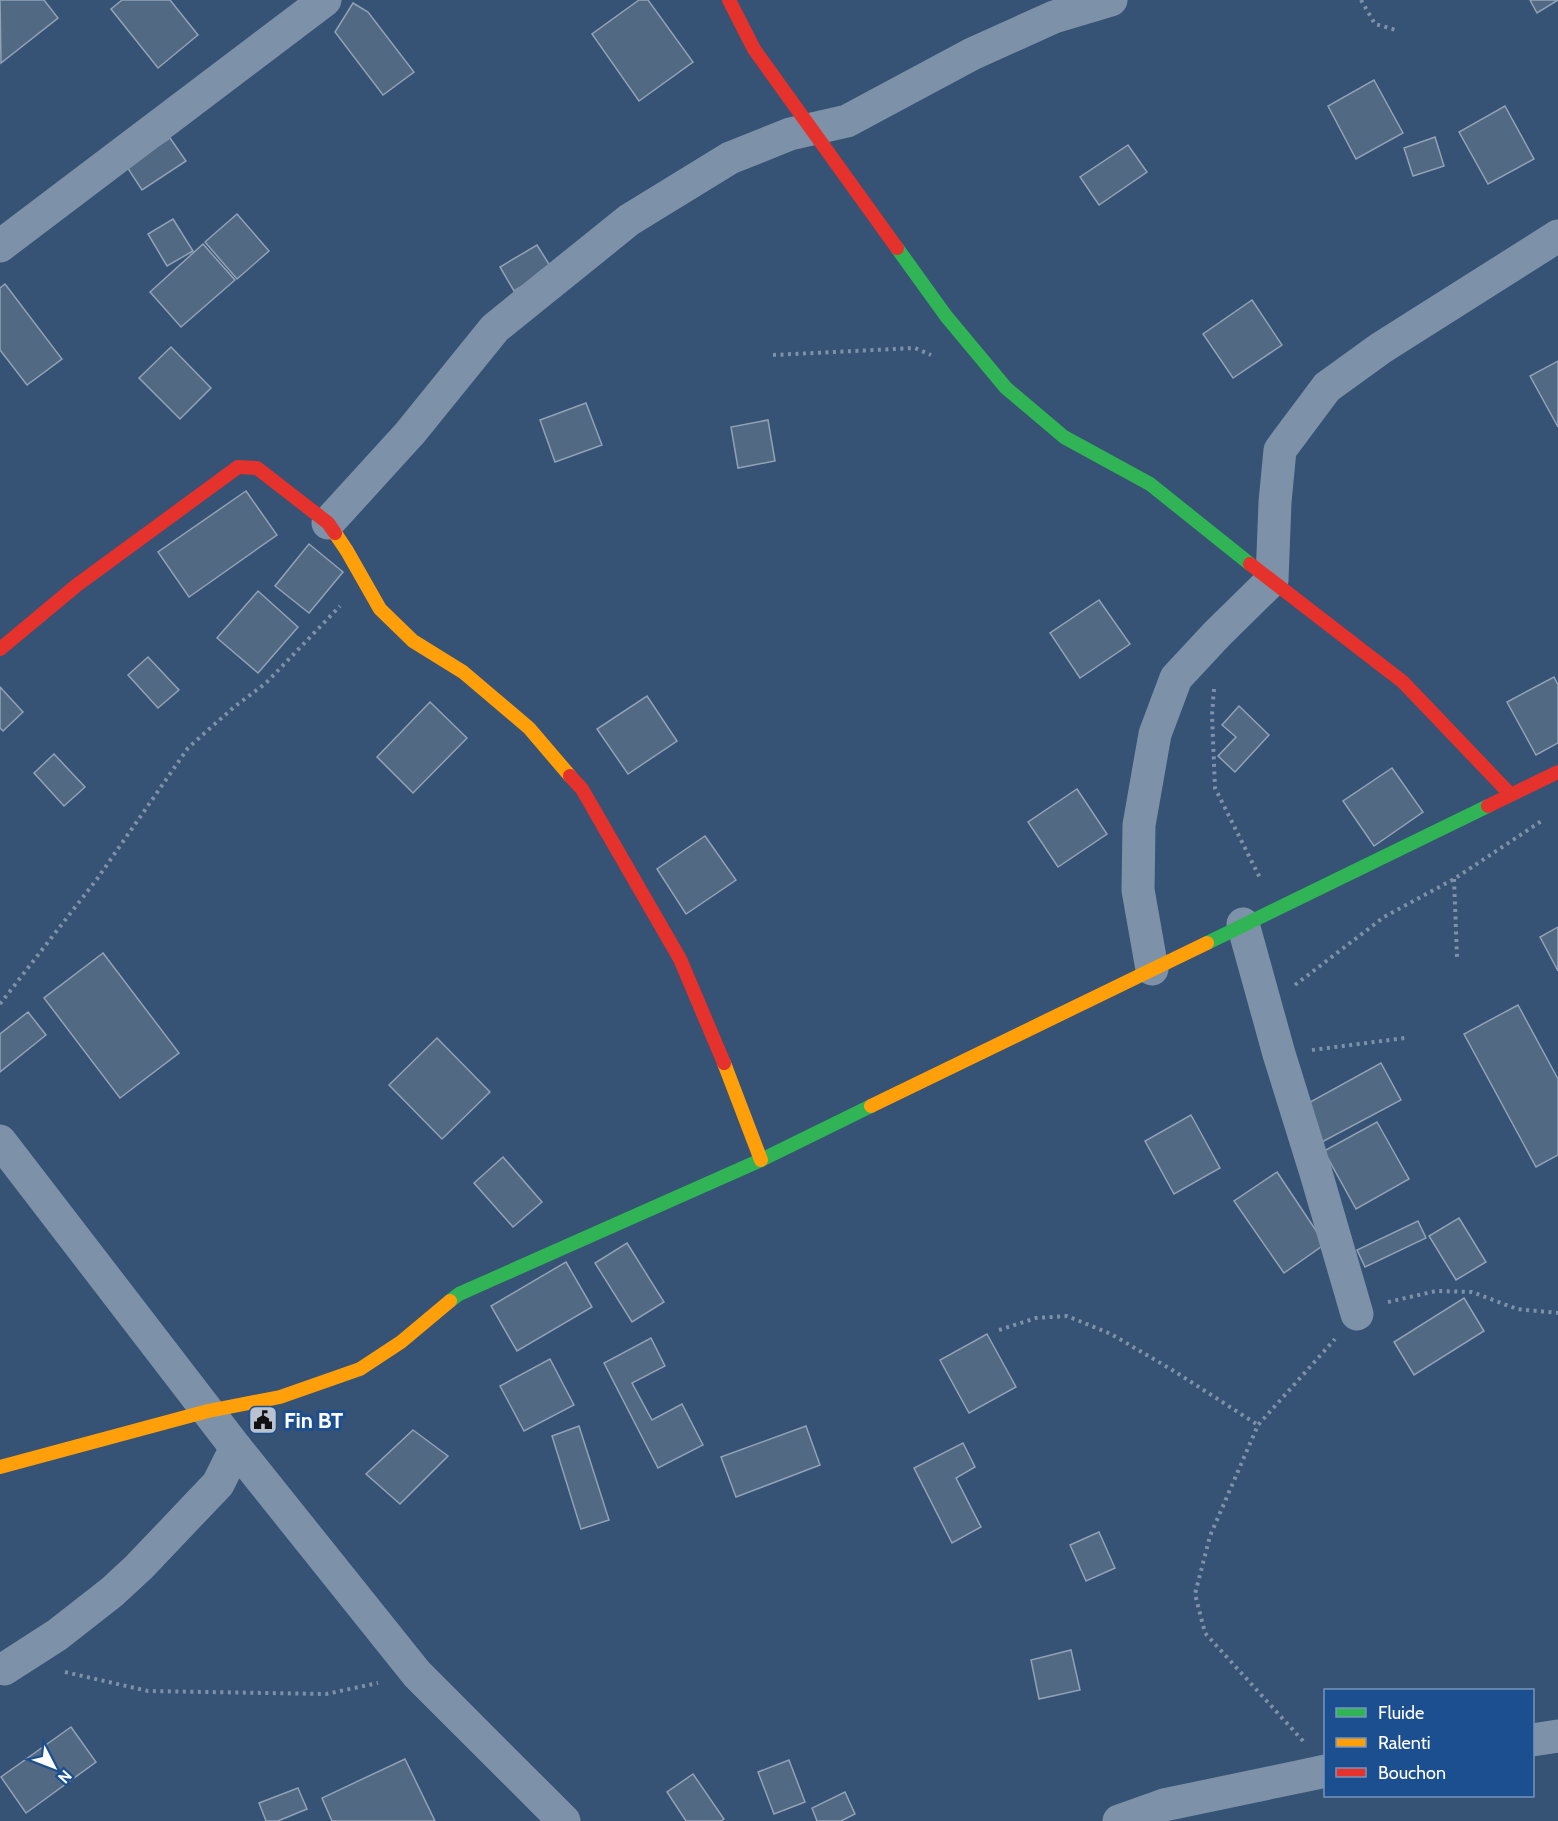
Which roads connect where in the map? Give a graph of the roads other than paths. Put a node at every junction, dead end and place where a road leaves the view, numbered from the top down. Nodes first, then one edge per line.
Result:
1 (325, 0) edge
2 (729, 0) edge
3 (1111, 0) edge
4 (812, 130) junction
5 (1558, 236) edge
6 (0, 246) edge
7 (328, 523) junction
8 (1272, 580) junction
9 (0, 649) edge
10 (1558, 771) edge
11 (1510, 794) junction
12 (1243, 924) junction
13 (1152, 969) junction
14 (0, 1141) edge
15 (761, 1160) junction
16 (1357, 1314) road end
17 (208, 1411) junction
18 (236, 1448) junction
19 (0, 1467) edge
20 (4, 1670) dead end
21 (1558, 1736) edge
22 (1534, 1740) edge
23 (1318, 1760) edge
24 (564, 1821) edge
25 (1119, 1821) edge

1 - 6 street
2 - 4 street
3 - 4 street
4 - 7 street
4 - 8 street
5 - 8 street
7 - 9 street
7 - 15 street
8 - 11 street
8 - 13 street
10 - 11 street
11 - 12 street
12 - 13 street
12 - 16 street
13 - 15 street
14 - 17 street
15 - 17 street
17 - 18 street
17 - 19 street
18 - 20 street
18 - 24 street
21 - 22 street
23 - 25 street

